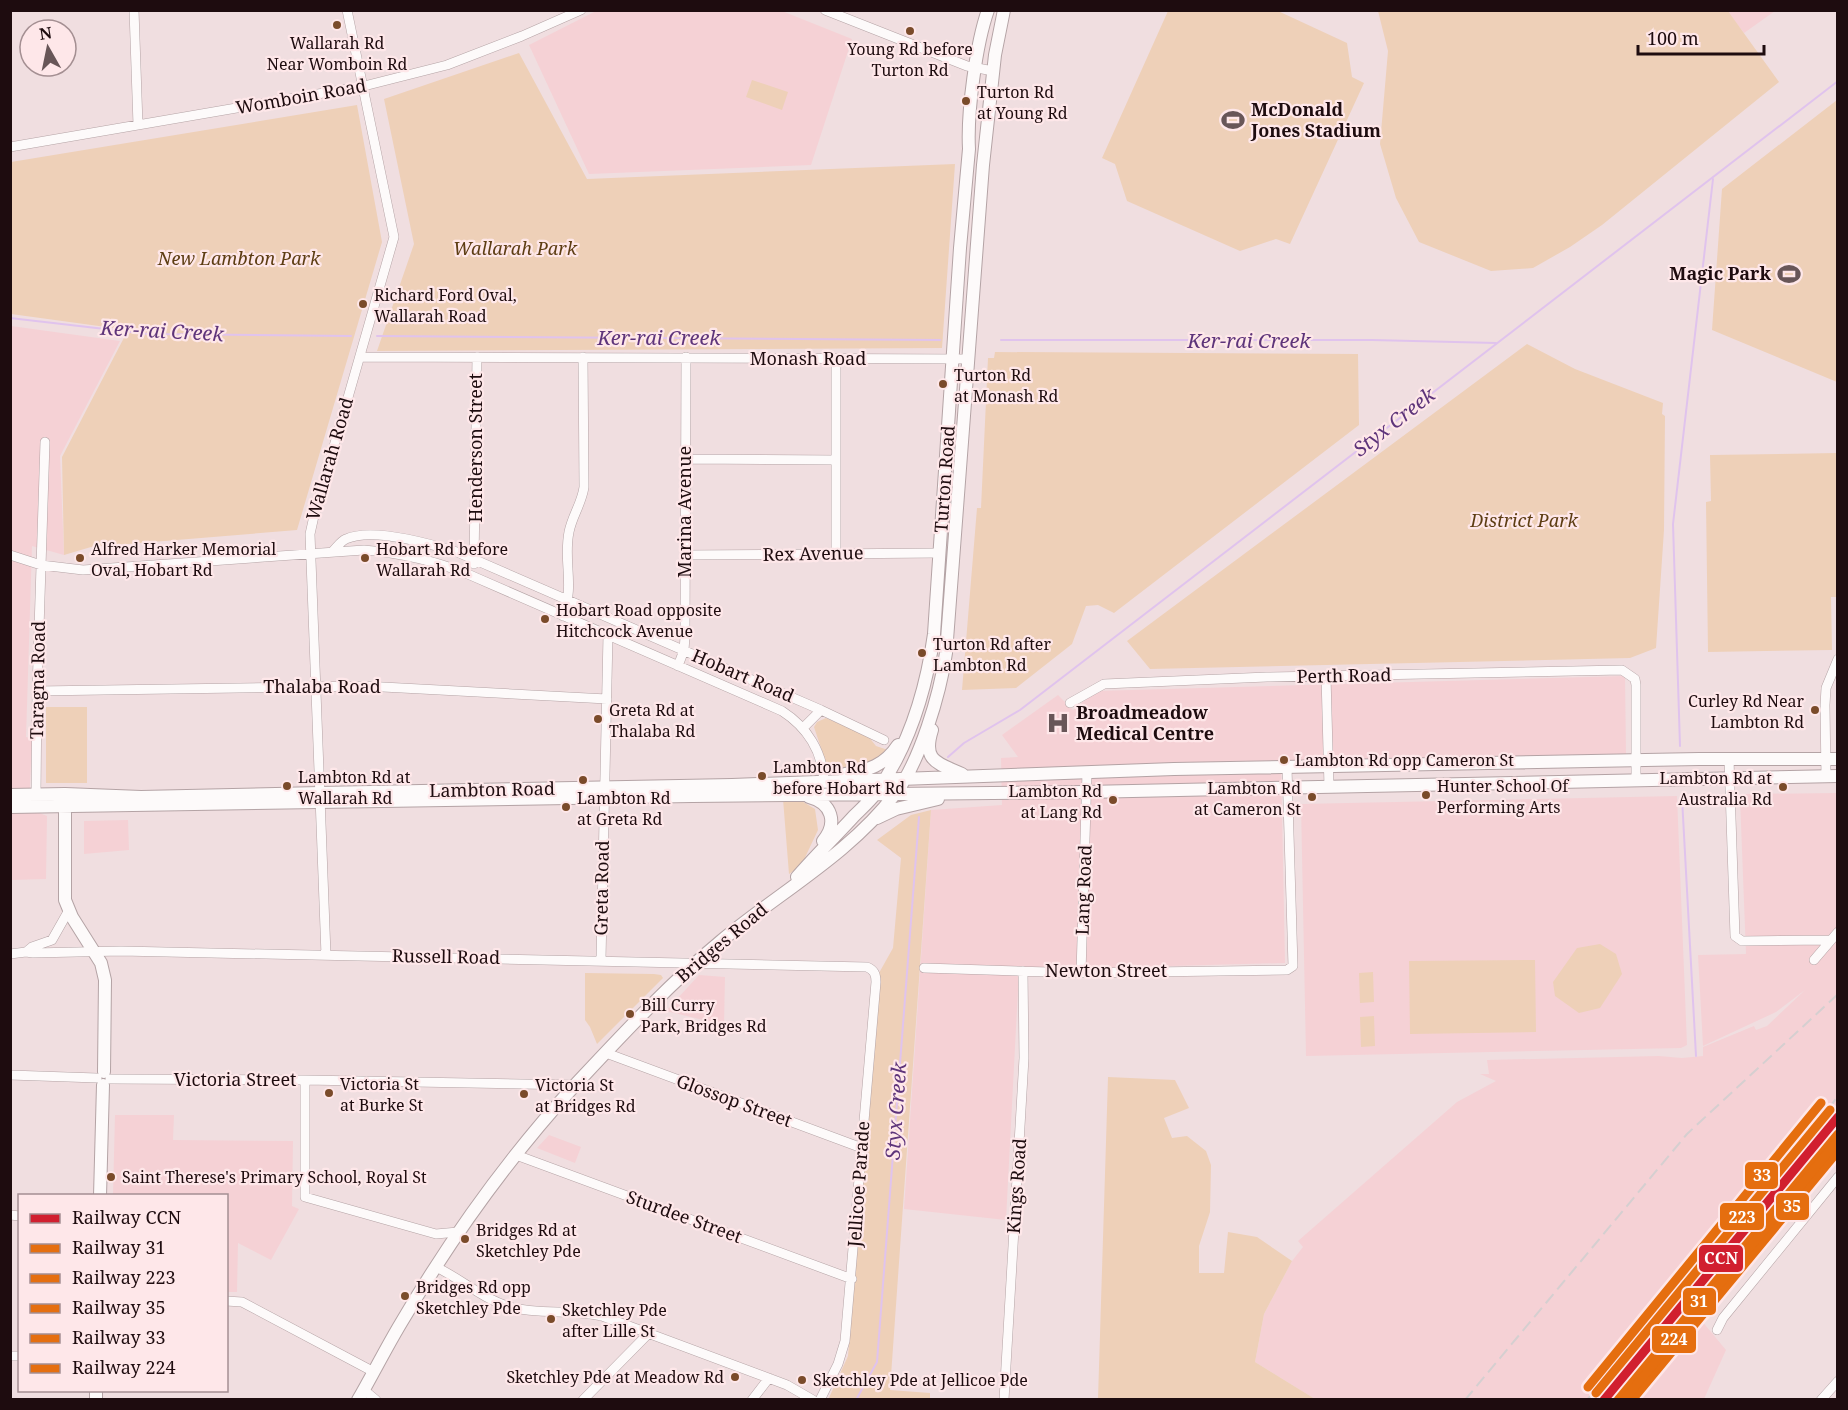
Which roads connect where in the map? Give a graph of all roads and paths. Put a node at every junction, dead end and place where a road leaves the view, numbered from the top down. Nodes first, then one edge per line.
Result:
1 (134, 10) edge
2 (347, 10) edge
3 (581, 10) edge
4 (825, 10) edge
5 (987, 10) edge
6 (1004, 10) edge
7 (976, 69) junction
8 (993, 71) junction
9 (364, 86) junction
10 (138, 125) junction
11 (10, 147) edge
12 (360, 357) junction
13 (477, 357) junction
14 (584, 357) junction
15 (686, 357) junction
16 (836, 359) junction
17 (968, 359) junction
18 (953, 360) junction
19 (45, 442) dead end
20 (686, 459) junction
21 (836, 460) junction
22 (333, 551) junction
23 (310, 553) junction
24 (836, 553) junction
25 (940, 553) junction
26 (10, 555) edge
27 (685, 555) junction
28 (475, 561) junction
29 (41, 565) junction
30 (470, 575) junction
31 (569, 600) junction
32 (563, 616) junction
33 (608, 635) junction
34 (684, 650) junction
35 (1838, 659) edge
36 (678, 666) junction
37 (1834, 675) edge
38 (1326, 676) junction
39 (315, 686) junction
40 (37, 691) junction
41 (936, 694) junction
42 (607, 699) junction
43 (1070, 703) dead end
44 (821, 710) junction
45 (803, 728) junction
46 (908, 735) junction
47 (884, 740) dead end
48 (1729, 759) junction
49 (1832, 759) edge
50 (1636, 760) junction
51 (1329, 767) junction
52 (1287, 768) junction
53 (1087, 772) junction
54 (967, 776) junction
55 (1832, 777) edge
56 (1729, 779) junction
57 (884, 780) junction
58 (904, 780) junction
59 (1636, 781) junction
60 (824, 782) junction
61 (1288, 788) junction
62 (1329, 788) junction
63 (604, 792) junction
64 (1086, 792) junction
65 (796, 794) junction
66 (875, 794) junction
67 (896, 794) junction
68 (10, 795) edge
69 (36, 795) junction
70 (950, 795) junction
71 (320, 798) junction
72 (65, 800) junction
73 (10, 807) edge
74 (872, 821) junction
75 (817, 854) junction
76 (786, 889) junction
77 (69, 910) junction
78 (1838, 932) edge
79 (1830, 940) junction
80 (26, 952) junction
81 (94, 952) junction
82 (10, 954) edge
83 (326, 955) junction
84 (601, 960) junction
85 (1814, 960) dead end
86 (695, 963) junction
87 (867, 967) joint
88 (924, 968) dead end
89 (1023, 971) junction
90 (1081, 973) junction
91 (606, 1053) junction
92 (10, 1075) edge
93 (103, 1079) junction
94 (304, 1080) junction
95 (576, 1085) junction
96 (862, 1148) junction
97 (516, 1155) junction
98 (1835, 1184) edge
99 (100, 1194) edge
100 (458, 1232) junction
101 (436, 1234) junction
102 (447, 1250) junction
103 (436, 1267) junction
104 (852, 1279) junction
105 (228, 1302) edge
106 (1717, 1330) dead end
107 (648, 1334) junction
108 (374, 1372) junction
109 (769, 1378) junction
110 (1838, 1382) edge
111 (361, 1395) edge
112 (376, 1400) edge
113 (584, 1400) edge
114 (752, 1400) edge
115 (813, 1400) edge
116 (820, 1400) edge
117 (1004, 1400) edge
118 (1821, 1400) edge

1 - 10 street
2 - 9 street, Wallarah Road
3 - 9 street, Womboin Road
4 - 7 street
5 - 7 main road, Turton Road
6 - 8 main road, Turton Road
7 - 8 street
7 - 18 main road, Turton Road
8 - 17 main road, Turton Road
9 - 10 street, Womboin Road
9 - 12 street, Wallarah Road
10 - 11 street, Womboin Road
12 - 13 street, Monash Road
12 - 23 street, Wallarah Road
13 - 14 street, Monash Road
13 - 28 street, Henderson Street
14 - 15 street, Monash Road
14 - 31 street
15 - 16 street, Monash Road
15 - 20 street, Marina Avenue
16 - 18 street, Monash Road
16 - 21 street
17 - 18 street, Monash Road
17 - 41 main road, Turton Road
18 - 25 main road, Turton Road
19 - 29 street, Taragna Road
20 - 21 street
20 - 27 street, Marina Avenue
21 - 24 street
22 - 23 street, Hobart Road
22 - 28 street, Hobart Road
22 - 30 street, Hobart Road
23 - 29 street, Hobart Road
23 - 39 street, Wallarah Road
24 - 25 street, Rex Avenue
24 - 27 street, Rex Avenue
25 - 46 main road, Turton Road
26 - 29 street, Hobart Road
27 - 34 street, Marina Avenue
28 - 30 street, Henderson Street
28 - 31 street, Hobart Road
29 - 40 street, Taragna Road
30 - 32 street, Hobart Road
31 - 32 street
31 - 34 street, Hobart Road
32 - 33 street, Hobart Road
33 - 36 street, Hobart Road
33 - 42 street, Greta Road
34 - 36 street, Marina Avenue
34 - 44 street, Hobart Road
35 - 37 street
36 - 45 street, Hobart Road
37 - 49 street
38 - 43 street, Perth Road
38 - 50 street, Perth Road
38 - 51 street
39 - 40 street, Thalaba Road
39 - 42 street, Thalaba Road
39 - 71 street, Wallarah Road
40 - 69 street, Taragna Road
41 - 54 main road
41 - 58 main road, Turton Road
42 - 63 street, Greta Road
44 - 45 street, Hobart Road
44 - 47 street, Hobart Road
45 - 60 street, Hobart Road
46 - 57 main road, Turton Road
46 - 60 main road
48 - 49 main road, Lambton Road
48 - 50 main road, Lambton Road
48 - 56 street
49 - 55 street
50 - 51 main road, Lambton Road
50 - 59 street
51 - 52 main road, Lambton Road
51 - 62 street
52 - 53 main road, Lambton Road
52 - 61 street
53 - 54 main road, Lambton Road
53 - 64 street, Lang Road
54 - 58 main road, Lambton Road
55 - 56 main road, Lambton Road
56 - 59 main road, Lambton Road
56 - 79 street
57 - 58 main road, Lambton Road
57 - 60 main road, Lambton Road
57 - 66 main road, Turton Road
58 - 67 main road, Bridges Road
59 - 62 main road, Lambton Road
60 - 63 main road, Lambton Road
61 - 62 main road, Lambton Road
61 - 64 main road, Lambton Road
61 - 90 street, Newton Street
63 - 65 main road, Lambton Road
63 - 71 main road, Lambton Road
63 - 84 street, Greta Road
64 - 70 main road, Lambton Road
64 - 90 street, Lang Road
65 - 66 main road, Lambton Road
65 - 75 main road
66 - 67 main road, Lambton Road
66 - 75 main road, Bridges Road
67 - 70 main road, Lambton Road
67 - 74 main road, Bridges Road
68 - 69 main road, Lambton Road
69 - 72 main road, Lambton Road
70 - 74 main road
71 - 72 main road, Lambton Road
71 - 83 street, Wallarah Road
72 - 73 main road, Lambton Road
72 - 77 main road
74 - 76 main road, Bridges Road
75 - 76 main road, Bridges Road
76 - 86 main road, Bridges Road
77 - 80 street, Russell Road
77 - 81 main road
78 - 79 street
79 - 85 street
80 - 81 street, Russell Road
80 - 82 street, Russell Road
81 - 83 street, Russell Road
81 - 93 main road
83 - 84 street, Russell Road
84 - 86 street, Russell Road
86 - 87 street, Russell Road
86 - 91 main road, Bridges Road
87 - 96 street, Jellicoe Parade
88 - 89 street, Newton Street
89 - 90 street, Newton Street
89 - 117 street, Kings Road
91 - 95 main road, Bridges Road
91 - 96 street, Glossop Street
92 - 93 street, Victoria Street
93 - 94 street, Victoria Street
93 - 99 main road
94 - 95 street, Victoria Street
94 - 101 street
95 - 97 main road, Bridges Road
96 - 104 street, Jellicoe Parade
97 - 100 main road, Bridges Road
97 - 104 street, Sturdee Street
98 - 106 street
100 - 101 street
100 - 102 main road, Bridges Road
101 - 102 street
102 - 103 main road, Bridges Road
103 - 107 street
103 - 108 main road, Bridges Road
104 - 116 street, Jellicoe Parade
105 - 108 street
107 - 109 street
107 - 113 street
108 - 111 main road, Bridges Road
109 - 114 street
109 - 115 street
110 - 118 street
111 - 112 street

